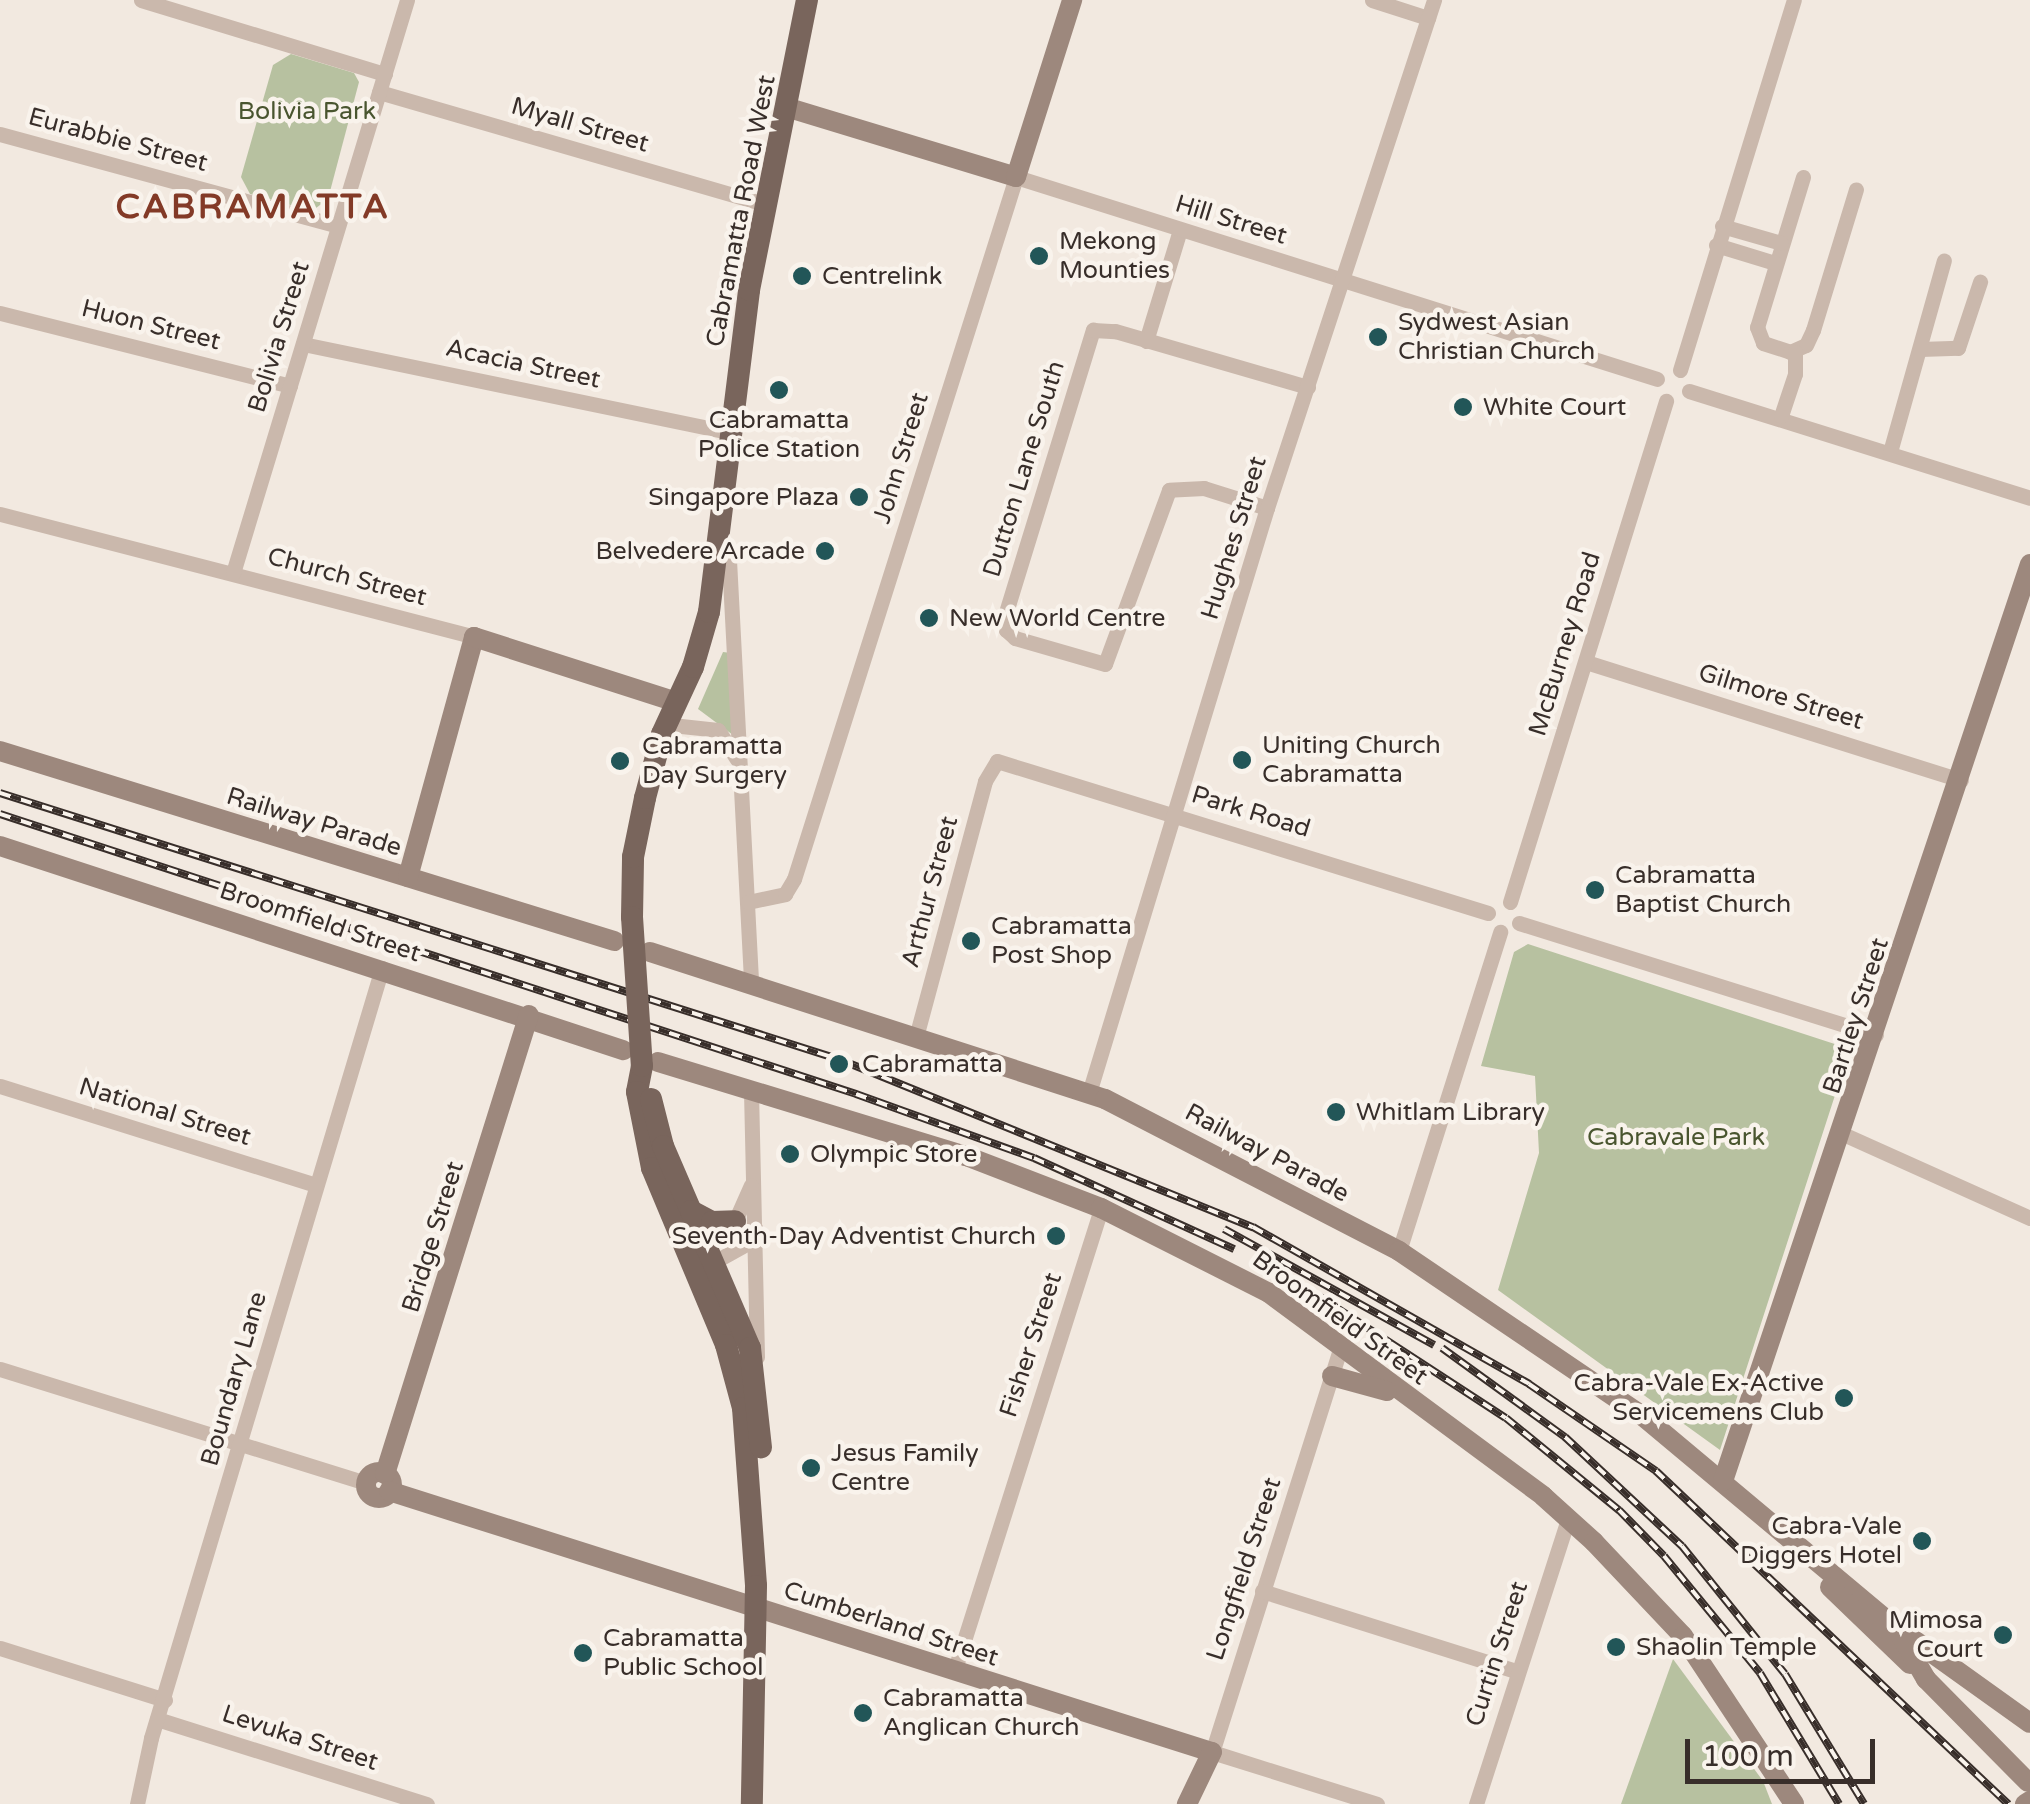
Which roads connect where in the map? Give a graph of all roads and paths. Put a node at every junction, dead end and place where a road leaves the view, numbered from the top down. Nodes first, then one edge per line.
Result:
1 (141, 0) edge
2 (406, 0) edge
3 (806, 0) edge
4 (1072, 0) edge
5 (1372, 0) edge
6 (1434, 0) edge
7 (1794, 0) edge
8 (1428, 18) junction
9 (384, 74) junction
10 (379, 92) junction
11 (790, 108) junction
12 (0, 134) edge
13 (1803, 177) dead end
14 (1016, 178) junction
15 (1856, 189) dead end
16 (768, 205) junction
17 (338, 226) junction
18 (1722, 226) junction
19 (1180, 230) junction
20 (1781, 243) junction
21 (1716, 245) junction
22 (1944, 260) dead end
23 (1774, 263) junction
24 (1344, 281) junction
25 (1980, 282) dead end
26 (0, 313) edge
27 (1146, 341) junction
28 (303, 344) junction
29 (1920, 349) junction
30 (1795, 352) junction
31 (1680, 370) junction
32 (1657, 379) junction
33 (290, 386) junction
34 (1308, 387) junction
35 (1689, 391) junction
36 (1666, 401) junction
37 (1781, 416) junction
38 (733, 433) junction
39 (1890, 452) junction
40 (2030, 498) edge
41 (1268, 508) junction
42 (0, 514) edge
43 (729, 560) junction
44 (2030, 564) edge
45 (233, 573) junction
46 (474, 637) junction
47 (1586, 662) junction
48 (678, 702) junction
49 (681, 726) junction
50 (0, 751) edge
51 (658, 759) junction
52 (997, 761) joint
53 (739, 763) junction
54 (1961, 780) junction
55 (1177, 816) junction
56 (0, 846) edge
57 (408, 877) junction
58 (748, 902) junction
59 (1510, 902) junction
60 (1488, 913) junction
61 (1519, 923) junction
62 (1500, 932) junction
63 (614, 942) dead end
64 (650, 952) dead end
65 (382, 968) junction
66 (751, 985) junction
67 (529, 1015) junction
68 (1876, 1035) junction
69 (916, 1038) junction
70 (623, 1050) dead end
71 (650, 1064) junction
72 (0, 1086) edge
73 (751, 1091) junction
74 (644, 1092) junction
75 (1090, 1093) junction
76 (1844, 1134) junction
77 (316, 1185) junction
78 (1101, 1208) junction
79 (692, 1211) junction
80 (2030, 1218) edge
81 (746, 1222) junction
82 (1400, 1251) junction
83 (702, 1260) junction
84 (1341, 1346) junction
85 (0, 1369) edge
86 (757, 1372) junction
87 (1332, 1376) junction
88 (1412, 1400) junction
89 (241, 1444) junction
90 (1723, 1481) junction
91 (380, 1483) junction
92 (754, 1508) junction
93 (1568, 1520) junction
94 (1789, 1538) junction
95 (1262, 1590) junction
96 (756, 1607) junction
97 (1893, 1625) junction
98 (0, 1648) edge
99 (955, 1670) junction
100 (1516, 1670) junction
101 (1926, 1679) junction
102 (165, 1700) junction
103 (157, 1719) junction
104 (2030, 1722) edge
105 (1212, 1752) junction
106 (2028, 1787) edge
107 (137, 1804) edge
108 (427, 1804) edge
109 (752, 1804) edge
110 (1187, 1804) edge
111 (1377, 1804) edge
112 (1476, 1804) edge
113 (1794, 1804) edge

1 - 9 street
2 - 9 street, Bolivia Street
3 - 11 main road, Cabramatta Road West
4 - 14 street, John Street
5 - 8 street
6 - 8 street, Hughes Street
7 - 18 street
8 - 24 street, Hughes Street
9 - 10 street, Bolivia Street
10 - 16 street, Myall Street
10 - 17 street, Bolivia Street
11 - 14 street, Hill Street
11 - 16 main road, Cabramatta Road West
12 - 17 street, Eurabbie Street
13 - 20 street
14 - 19 street, Hill Street
14 - 58 street, John Street
15 - 30 street
16 - 38 main road, Cabramatta Road West
17 - 28 street, Bolivia Street
18 - 20 street
18 - 21 street
19 - 24 street, Hill Street
19 - 27 street
20 - 23 street
21 - 23 street
21 - 31 street
22 - 29 street
23 - 30 street
24 - 32 street, Hill Street
24 - 34 street, Hughes Street
25 - 29 street
26 - 33 street, Huon Street
27 - 34 street
27 - 41 street, Dutton Lane South
28 - 33 street, Bolivia Street
28 - 38 street, Acacia Street
29 - 39 street
30 - 37 street
31 - 32 street
31 - 35 street
32 - 36 street
33 - 45 street, Bolivia Street
34 - 41 street, Hughes Street
35 - 36 street
35 - 37 street
36 - 47 street, McBurney Road
37 - 39 street
38 - 43 main road, Cabramatta Road West
38 - 48 main road, Cabramatta Road West
39 - 40 street
41 - 55 street, Hughes Street
42 - 45 street, Church Street
43 - 49 main road, Cabramatta Road West
43 - 53 street, Cabramatta Road West
44 - 54 street, Bartley Street
45 - 46 street, Church Street
46 - 48 street, Church Street
46 - 57 street
47 - 54 street, Gilmore Street
47 - 59 street, McBurney Road
48 - 51 main road, Cabramatta Road West
49 - 51 main road, Cabramatta Road West
49 - 53 street
50 - 57 street, Railway Parade
51 - 71 main road, Cabramatta Road West, bridge
52 - 55 street, Park Road
52 - 69 street, Arthur Street
53 - 58 street, Cabramatta Road West
54 - 68 street, Bartley Street
55 - 60 street, Park Road
55 - 75 street, Hughes Street
56 - 65 street, Broomfield Street
57 - 63 street, Railway Parade
58 - 66 street, Cabramatta Road West
59 - 60 street
59 - 61 street
60 - 62 street
61 - 62 street
61 - 68 street
62 - 82 street
64 - 66 street, Railway Parade
65 - 67 street, Broomfield Street
65 - 77 street, Boundary Lane
66 - 69 street, Railway Parade
67 - 70 street, Broomfield Street
67 - 91 street, Bridge Street
68 - 76 street, Bartley Street
69 - 75 street, Railway Parade
71 - 73 street, Broomfield Street
71 - 74 main road, Cabramatta Road West
72 - 77 street, National Street
73 - 78 street, Broomfield Street
73 - 81 street
74 - 79 main road
74 - 83 main road
75 - 82 street, Railway Parade
76 - 80 street
76 - 90 street, Bartley Street
77 - 89 street, Boundary Lane
78 - 84 street, Broomfield Street
78 - 99 street, Fisher Street
79 - 81 main road
79 - 83 main road
81 - 83 street
81 - 86 street
82 - 90 street, Railway Parade
83 - 86 main road
83 - 92 main road
84 - 87 street, Longfield Street
84 - 88 street, Broomfield Street
85 - 89 street, Cumberland Street
86 - 92 main road
87 - 88 street
87 - 95 street, Longfield Street
88 - 93 street, Broomfield Street
89 - 91 street, Cumberland Street
89 - 102 street, Boundary Lane
90 - 94 street, Railway Parade
91 - 96 street, Cumberland Street
92 - 96 main road
93 - 100 street, Curtin Street
93 - 113 street, Broomfield Street
94 - 97 street, Railway Parade
94 - 101 street, Railway Parade
95 - 100 street
95 - 105 street, Longfield Street
96 - 99 street, Cumberland Street
96 - 109 main road
97 - 101 street
97 - 104 street, Railway Parade
98 - 102 street
99 - 105 street, Cumberland Street
100 - 112 street, Curtin Street
101 - 106 street
102 - 103 street, Boundary Lane
103 - 107 street, Boundary Lane
103 - 108 street, Levuka Street
105 - 110 street, Longfield Street
105 - 111 street, Cumberland Street

